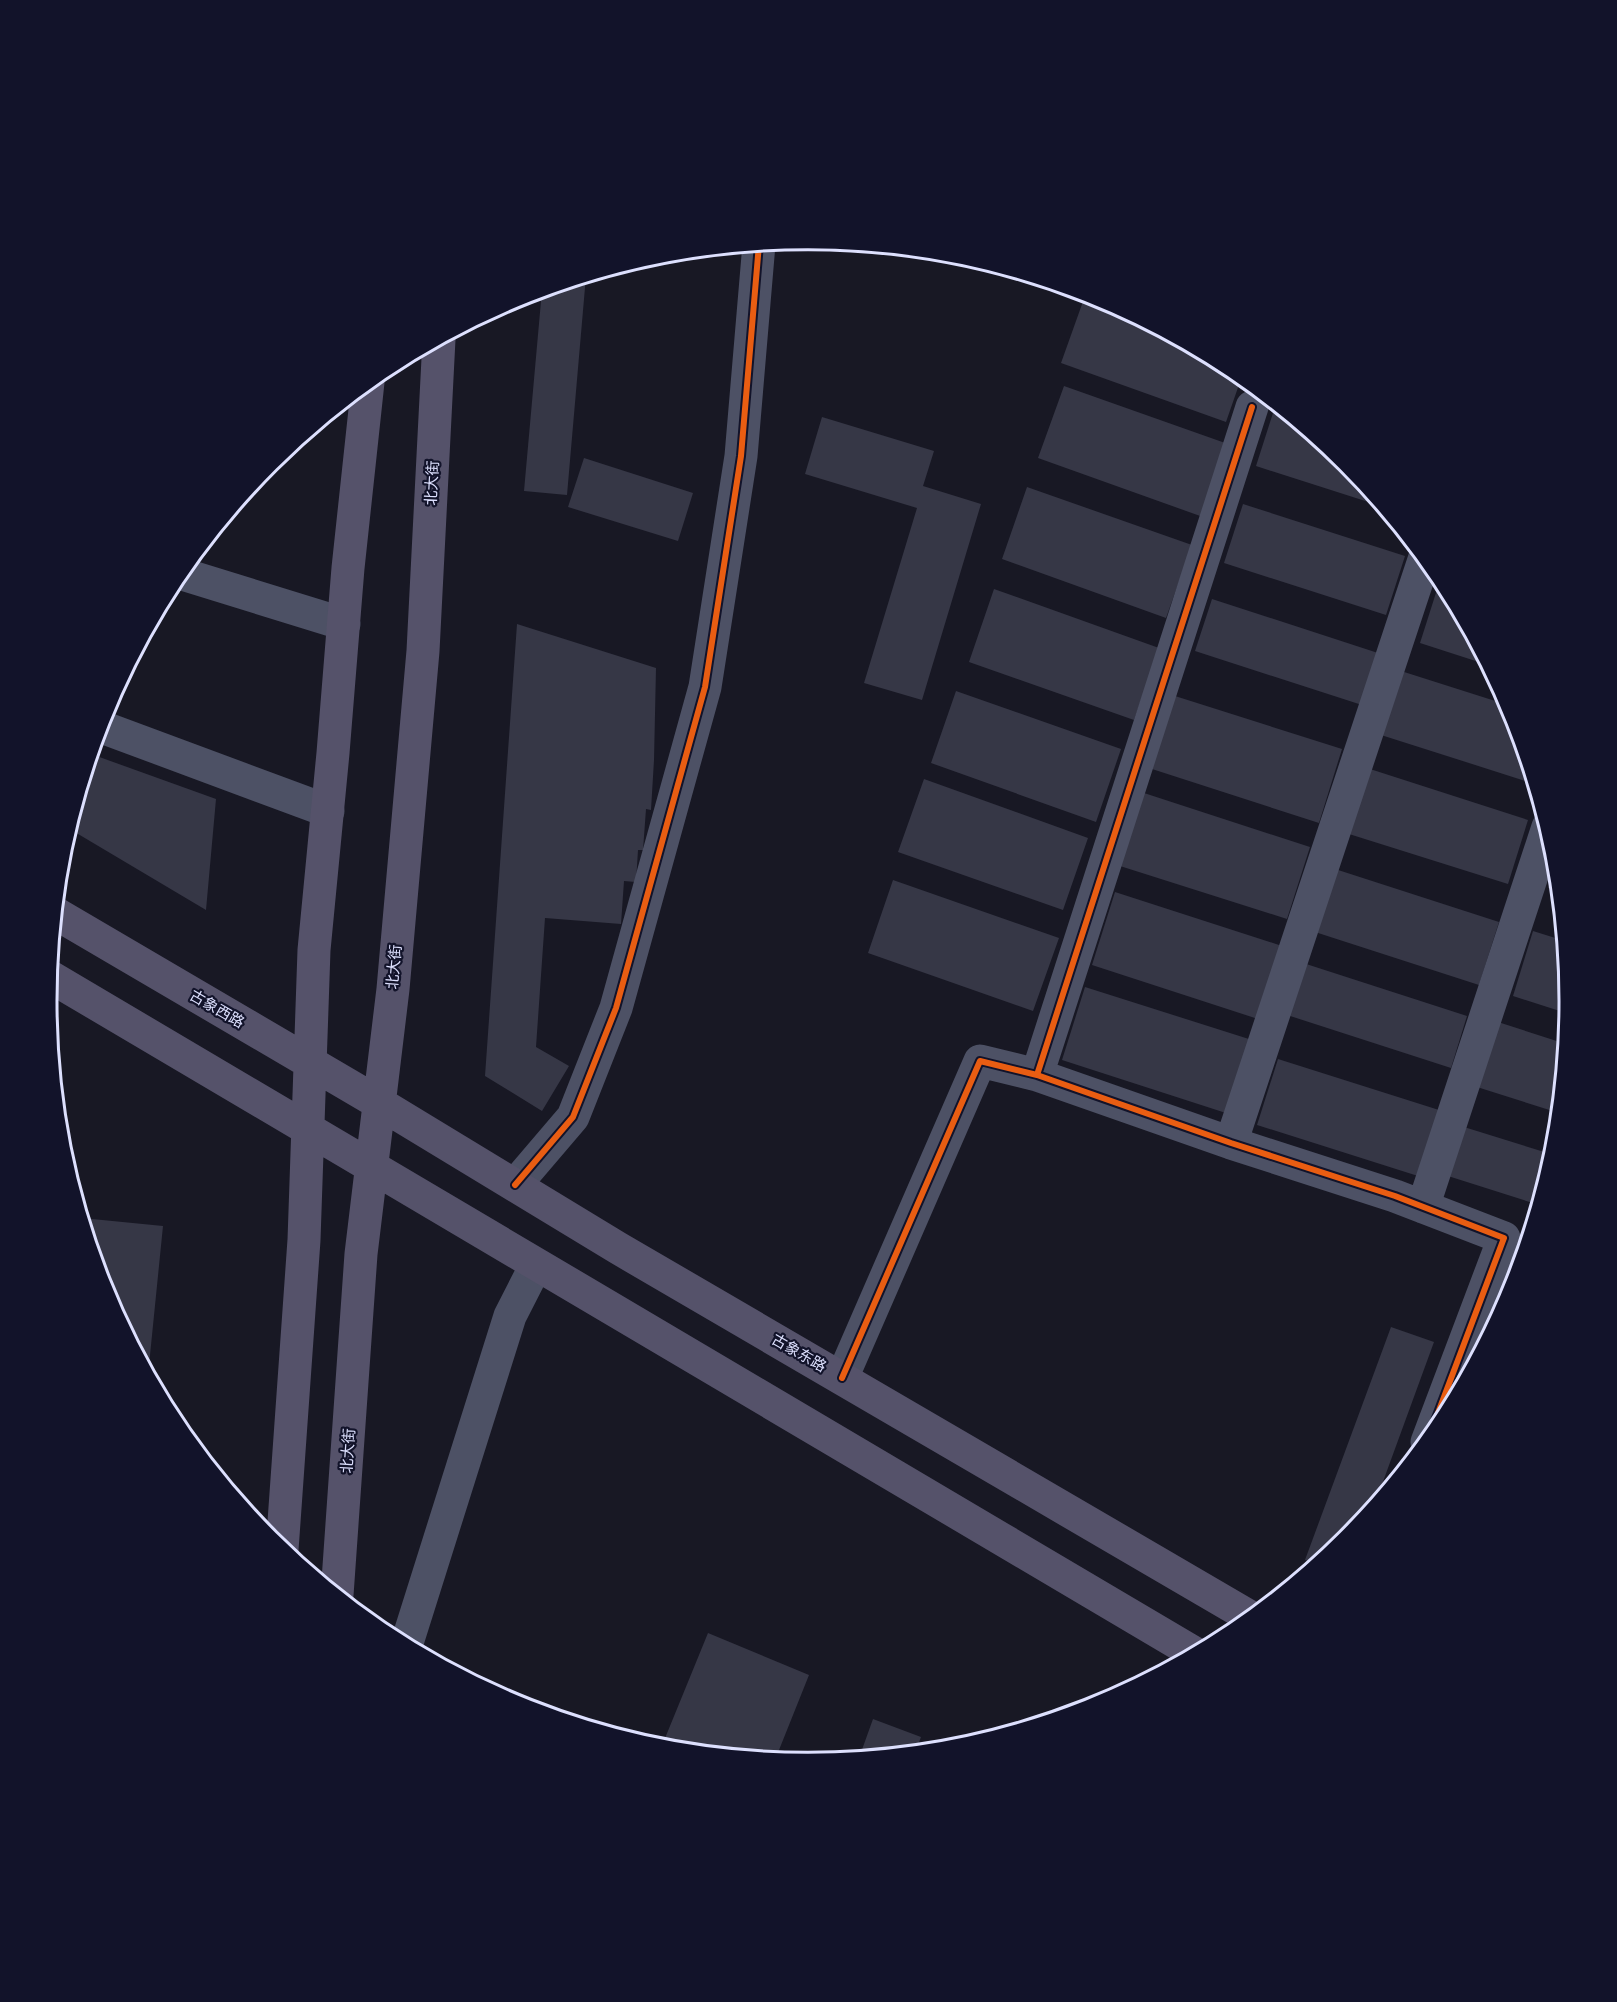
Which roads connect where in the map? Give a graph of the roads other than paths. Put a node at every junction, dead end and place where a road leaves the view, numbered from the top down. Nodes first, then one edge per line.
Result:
1 (758, 251) edge
2 (439, 347) edge
3 (367, 394) edge
4 (1252, 407) dead end
5 (1422, 567) edge
6 (189, 576) edge
7 (344, 624) junction
8 (108, 729) edge
9 (328, 811) junction
10 (1543, 842) edge
11 (62, 917) edge
12 (58, 981) edge
13 (312, 1064) junction
14 (1037, 1075) junction
15 (379, 1103) junction
16 (309, 1130) junction
17 (1231, 1143) junction
18 (371, 1167) junction
19 (515, 1185) junction
20 (1423, 1207) junction
21 (536, 1264) junction
22 (842, 1378) junction
23 (1440, 1408) edge
24 (283, 1538) edge
25 (338, 1586) edge
26 (1244, 1613) edge
27 (409, 1637) edge
28 (1188, 1649) edge

1 - 19 street
2 - 15 main road, 北大街
3 - 7 main road
4 - 14 street
5 - 17 street
6 - 7 street
7 - 9 main road
8 - 9 street
9 - 13 main road
10 - 20 street
11 - 13 main road, 古象西路
12 - 16 main road
13 - 15 main road, 古象西路
13 - 16 main road
14 - 17 street
14 - 22 street
15 - 18 main road, 北大街
15 - 19 main road, 古象东路
16 - 18 main road
16 - 24 main road
17 - 20 street
18 - 21 main road
18 - 25 main road, 北大街
19 - 22 main road, 古象东路
20 - 23 street
21 - 27 street
21 - 28 main road
22 - 26 main road, 古象东路

